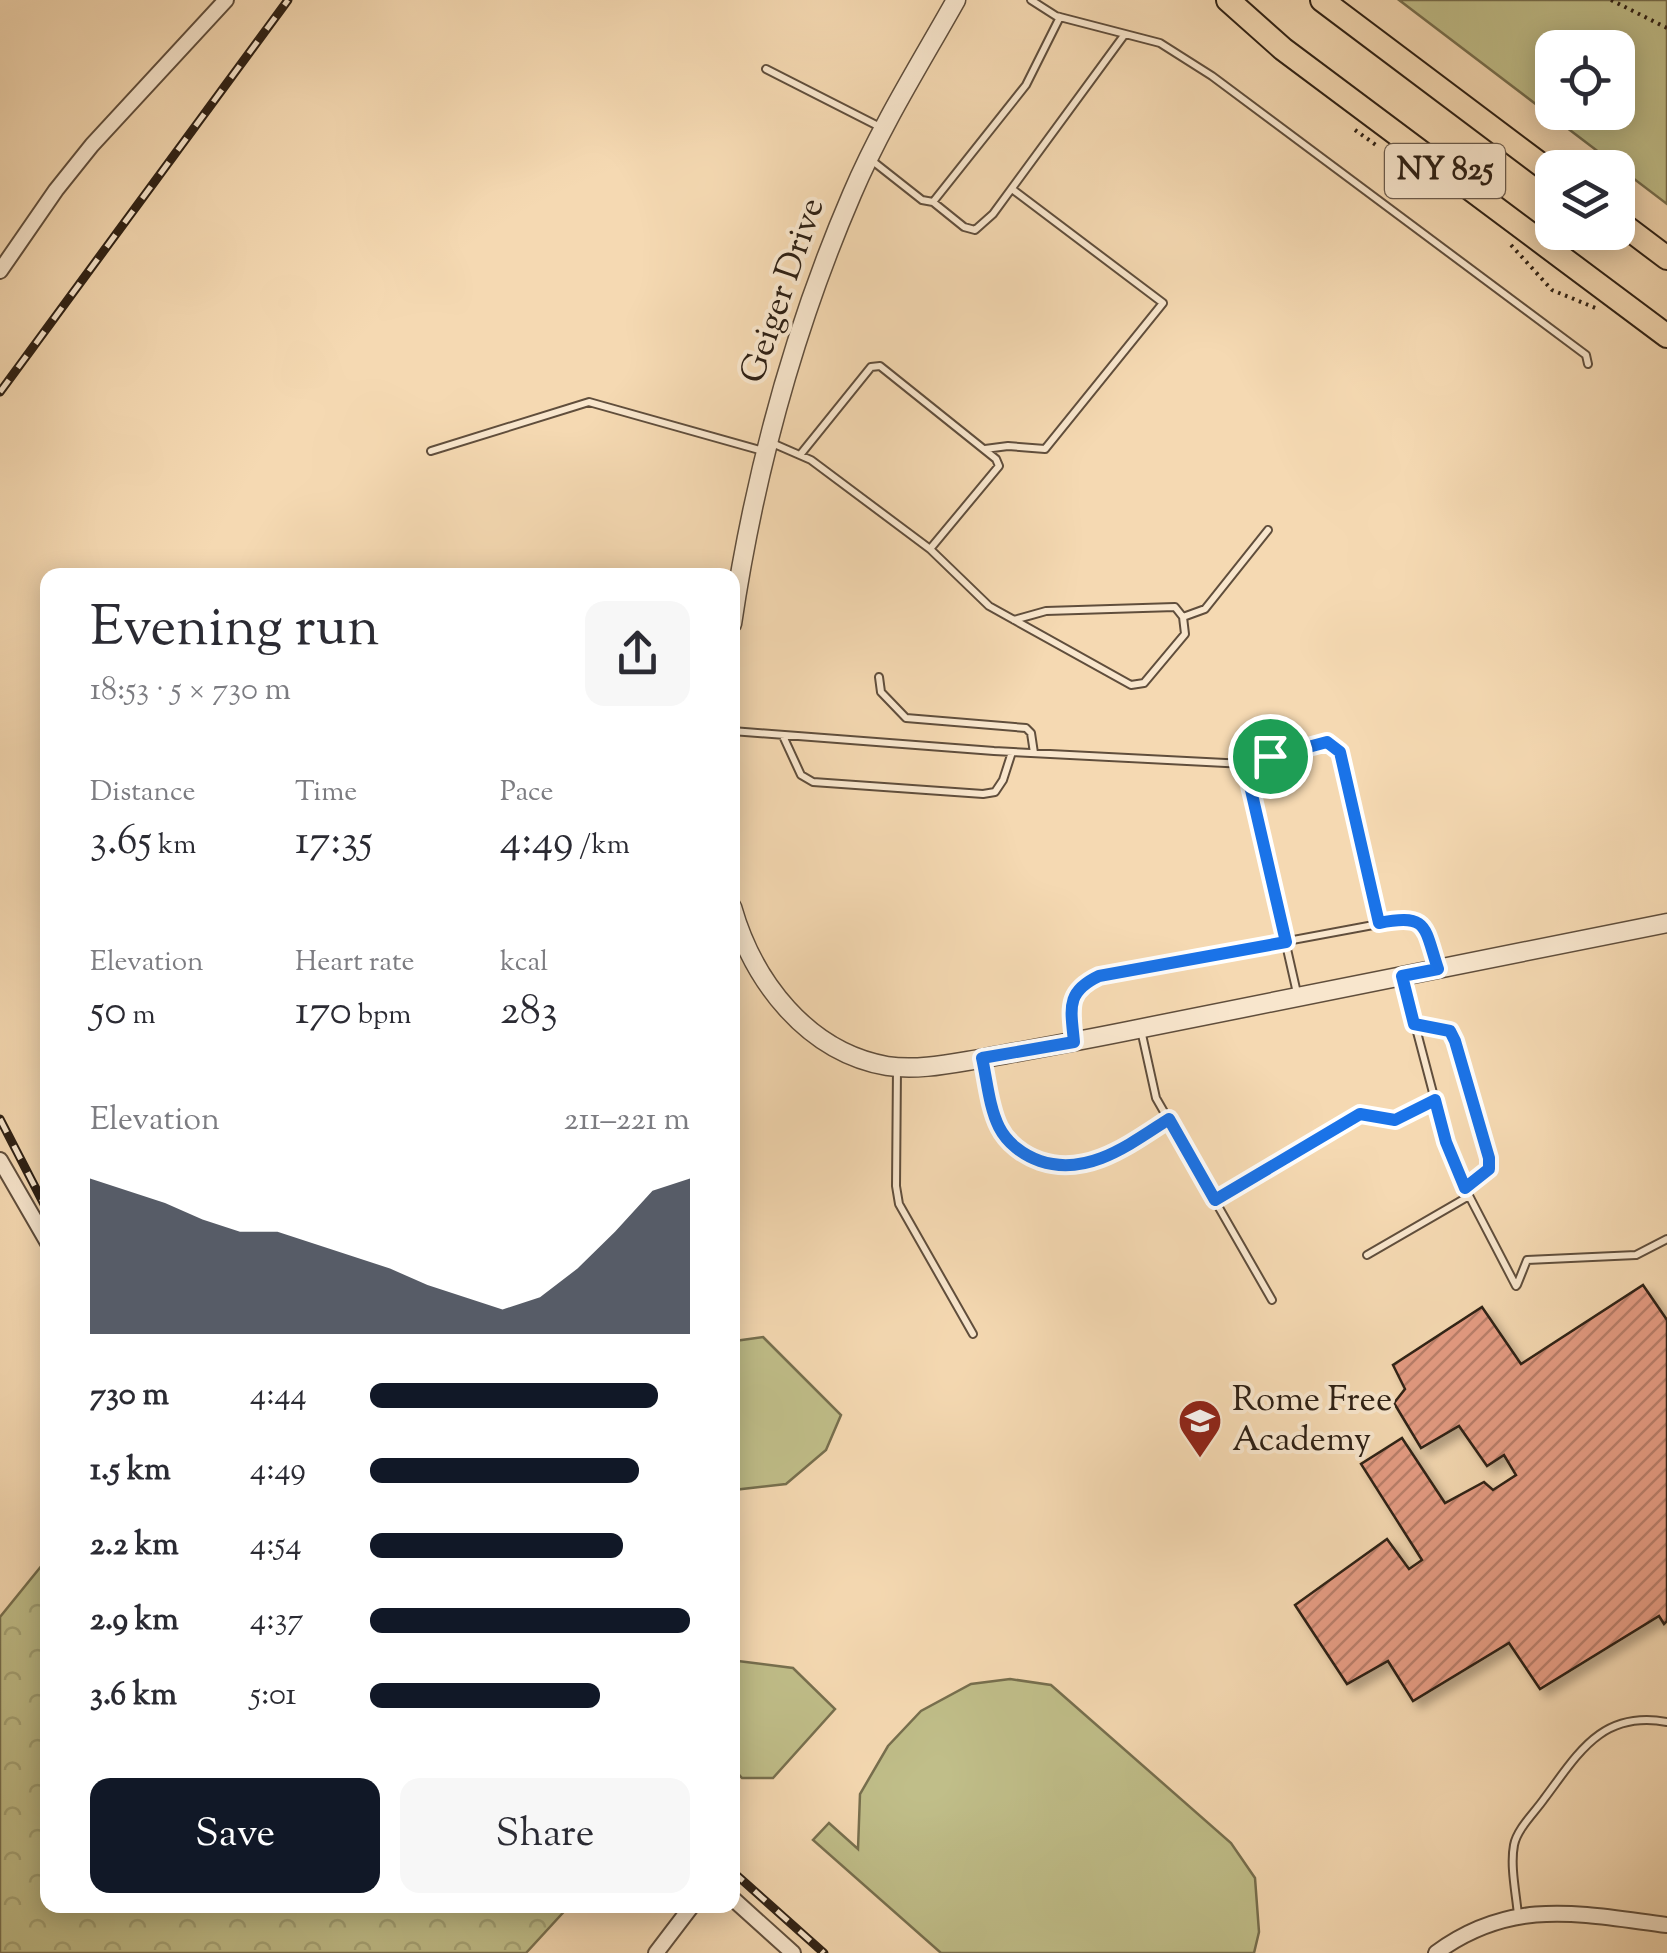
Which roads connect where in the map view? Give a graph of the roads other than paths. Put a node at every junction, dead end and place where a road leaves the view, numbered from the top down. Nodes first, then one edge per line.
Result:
1 (226, 0) edge
2 (956, 0) edge
3 (1031, 0) edge
4 (1228, 0) edge
5 (1322, 0) edge
6 (1060, 17) junction
7 (1126, 34) junction
8 (766, 69) dead end
9 (884, 128) junction
10 (869, 158) junction
11 (1535, 160) edge
12 (1012, 188) junction
13 (933, 202) junction
14 (1635, 234) edge
15 (1667, 258) edge
16 (0, 271) edge
17 (1667, 336) edge
18 (1588, 364) dead end
19 (765, 446) junction
20 (985, 449) junction
21 (431, 451) dead end
22 (800, 455) junction
23 (1268, 530) dead end
24 (930, 550) junction
25 (740, 573) edge
26 (1184, 617) junction
27 (1014, 620) junction
28 (879, 677) dead end
29 (740, 732) edge
30 (783, 735) junction
31 (1012, 752) junction
32 (1034, 753) junction
33 (1245, 764) junction
34 (1379, 923) junction
35 (740, 924) edge
36 (1667, 924) edge
37 (1286, 942) junction
38 (1438, 969) junction
39 (1402, 976) junction
40 (1298, 997) junction
41 (1414, 1024) junction
42 (1141, 1028) junction
43 (1074, 1042) junction
44 (982, 1058) junction
45 (904, 1067) junction
46 (1435, 1100) junction
47 (1169, 1119) junction
48 (0, 1160) edge
49 (1465, 1188) junction
50 (1469, 1196) junction
51 (1215, 1200) junction
52 (40, 1229) edge
53 (1667, 1238) edge
54 (1367, 1255) dead end
55 (1272, 1300) dead end
56 (973, 1334) dead end
57 (1667, 1722) edge
58 (740, 1905) edge
59 (686, 1913) edge
60 (1518, 1915) junction
61 (1667, 1925) edge
62 (656, 1953) edge
63 (793, 1953) edge
64 (1436, 1953) edge

1 - 16 street
2 - 9 street, Geiger Drive
3 - 6 lane
4 - 17 main road, NY 825
5 - 11 main road, NY 825
6 - 7 lane
6 - 13 lane
7 - 12 lane
7 - 18 lane
8 - 9 lane
9 - 10 street, Geiger Drive
10 - 13 lane
10 - 19 street, Geiger Drive
12 - 13 lane
12 - 20 lane
14 - 15 main road
19 - 21 lane
19 - 22 lane
19 - 25 street, Geiger Drive
20 - 22 lane
20 - 24 lane
22 - 24 lane
23 - 26 lane
24 - 27 lane
26 - 27 lane
26 - 27 lane
28 - 32 lane
29 - 30 lane
30 - 31 lane
30 - 31 lane
31 - 32 lane
32 - 33 lane
33 - 34 lane
33 - 37 lane
34 - 37 lane
34 - 38 lane
35 - 45 street
36 - 38 street
37 - 40 lane
37 - 43 lane
38 - 39 street
39 - 40 street
39 - 41 lane
40 - 42 street
41 - 46 lane
41 - 49 lane
42 - 43 street
42 - 47 lane
43 - 44 street
44 - 45 street
44 - 47 lane
45 - 56 lane
46 - 49 lane
46 - 51 lane
47 - 51 lane
48 - 52 street
49 - 50 lane
50 - 53 lane
50 - 54 lane
51 - 55 lane
57 - 60 lane
58 - 63 street
59 - 62 street
60 - 61 street
60 - 64 street

